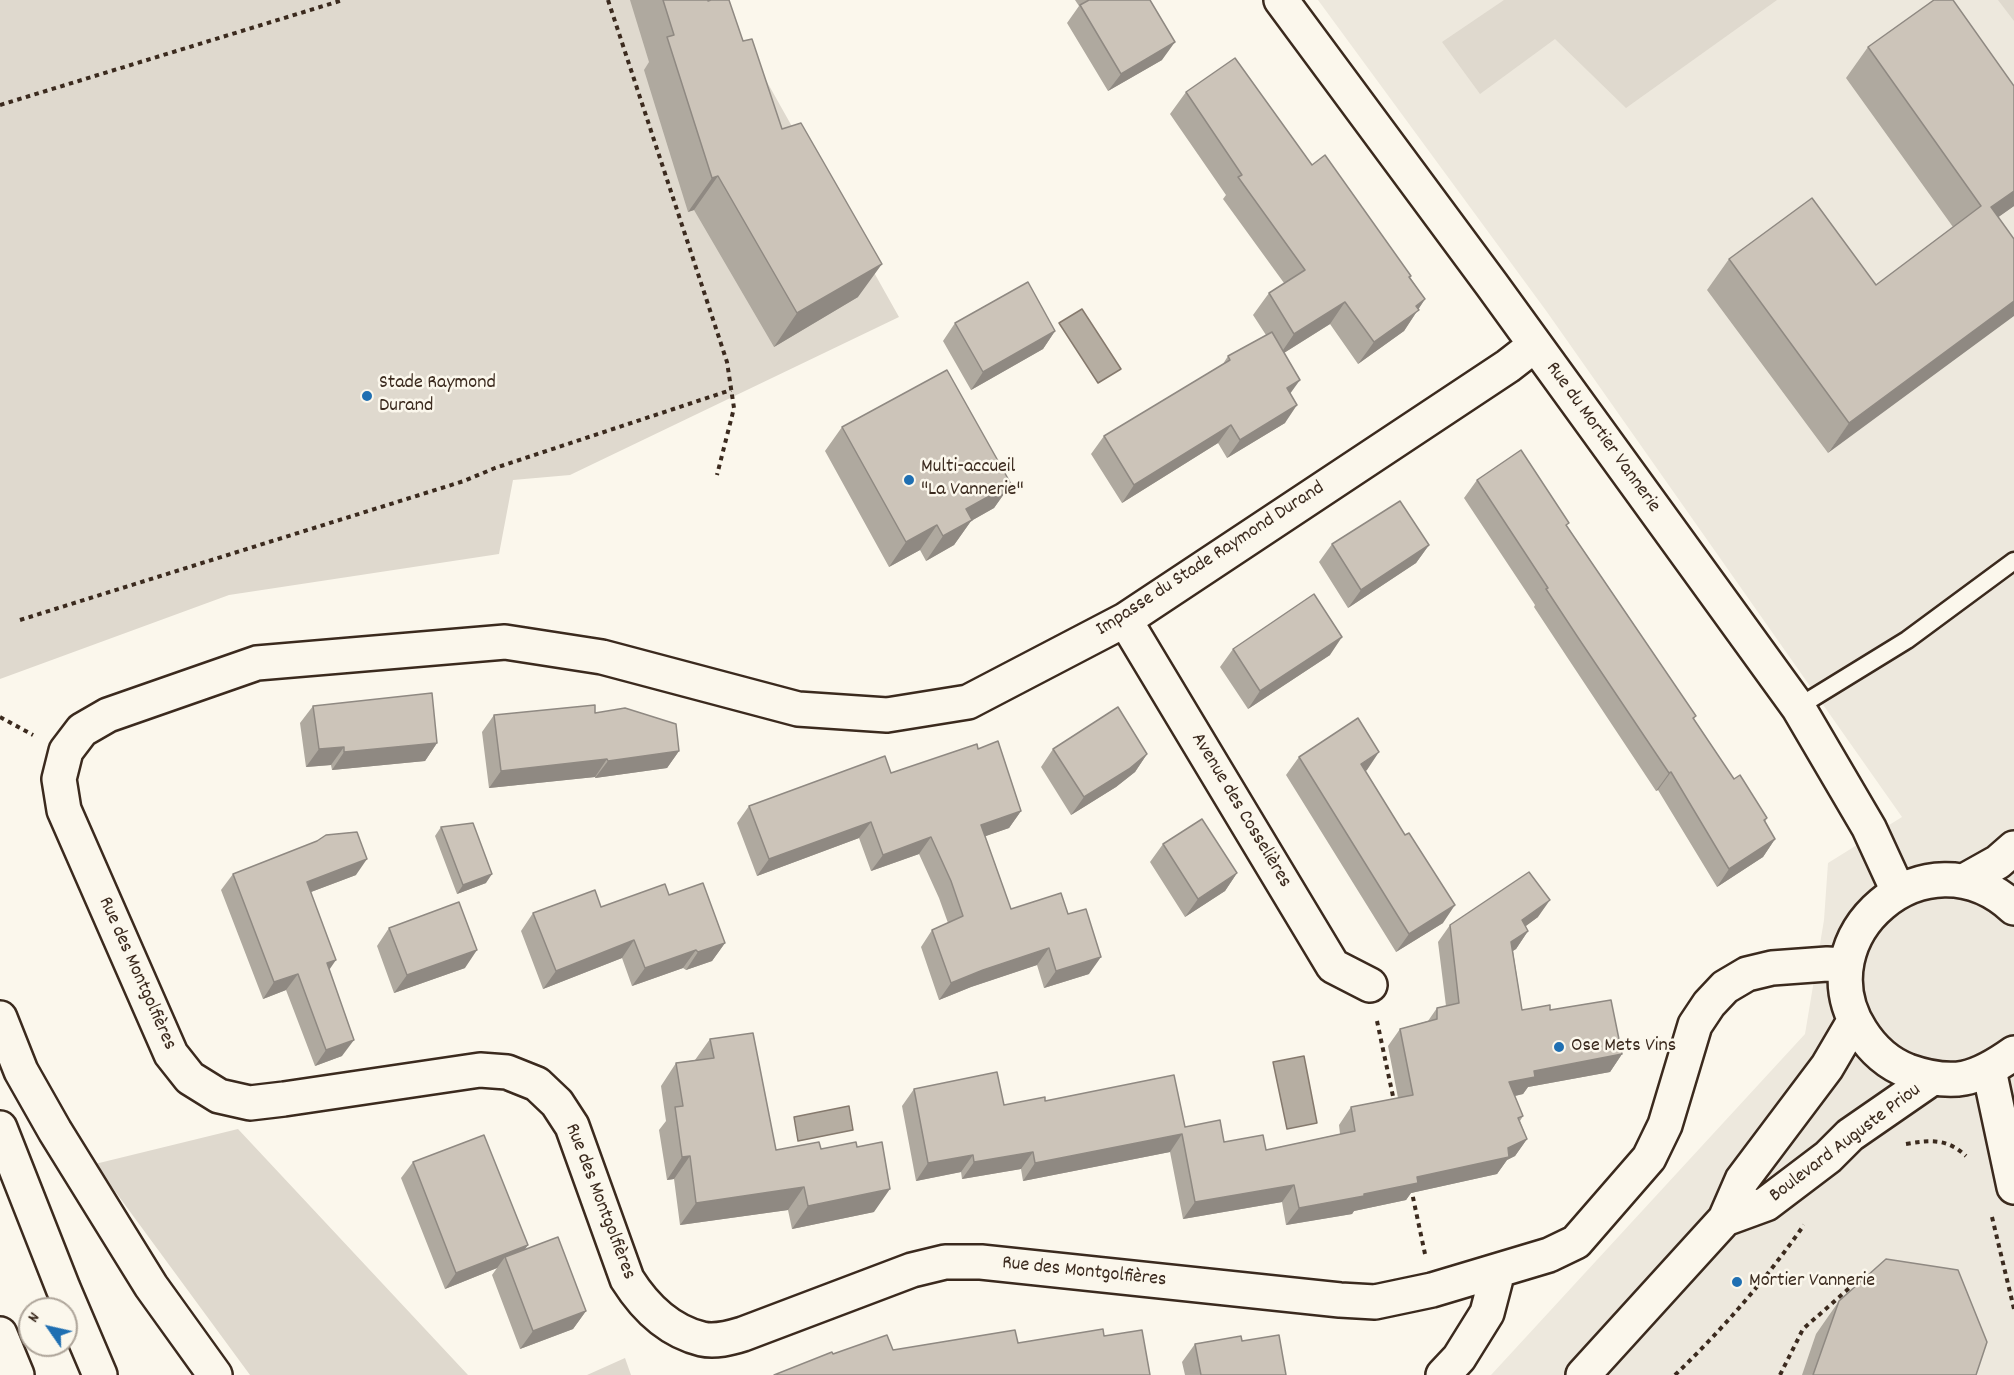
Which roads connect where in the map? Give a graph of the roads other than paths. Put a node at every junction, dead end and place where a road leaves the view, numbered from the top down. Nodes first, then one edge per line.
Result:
1 (1281, 0) edge
2 (1535, 345) junction
3 (2014, 561) edge
4 (1125, 620) junction
5 (1798, 707) junction
6 (66, 751) joint
7 (2014, 848) edge
8 (1964, 881) junction
9 (1898, 891) junction
10 (2014, 908) edge
11 (1846, 965) junction
12 (1370, 985) road end
13 (0, 1018) edge
14 (1854, 1021) junction
15 (2001, 1062) edge
16 (1931, 1079) junction
17 (0, 1128) edge
18 (2014, 1187) edge
19 (1725, 1219) junction
20 (1498, 1271) junction
21 (0, 1334) edge
22 (17, 1375) edge
23 (100, 1375) edge
24 (215, 1375) edge
25 (1443, 1375) edge
26 (1584, 1375) edge

1 - 2 main road, Rue du Mortier Vannerie
2 - 4 main road, Impasse du Stade Raymond Durand
2 - 5 main road, Rue du Mortier Vannerie
3 - 5 lane
4 - 6 main road, Impasse du Stade Raymond Durand
4 - 12 main road, Avenue des Cosselières
5 - 9 main road, Rue du Mortier Vannerie
6 - 20 main road, Rue des Montgolfières
7 - 8 main road
8 - 9 main road
8 - 10 main road
9 - 11 main road
11 - 14 main road
11 - 20 main road, Rue des Montgolfières
13 - 24 main road
14 - 16 main road
14 - 19 main road, Boulevard Auguste Priou
15 - 16 main road
15 - 18 main road
16 - 19 main road, Boulevard Auguste Priou
17 - 23 main road
19 - 26 main road, Boulevard Auguste Priou
20 - 25 main road
21 - 22 main road

